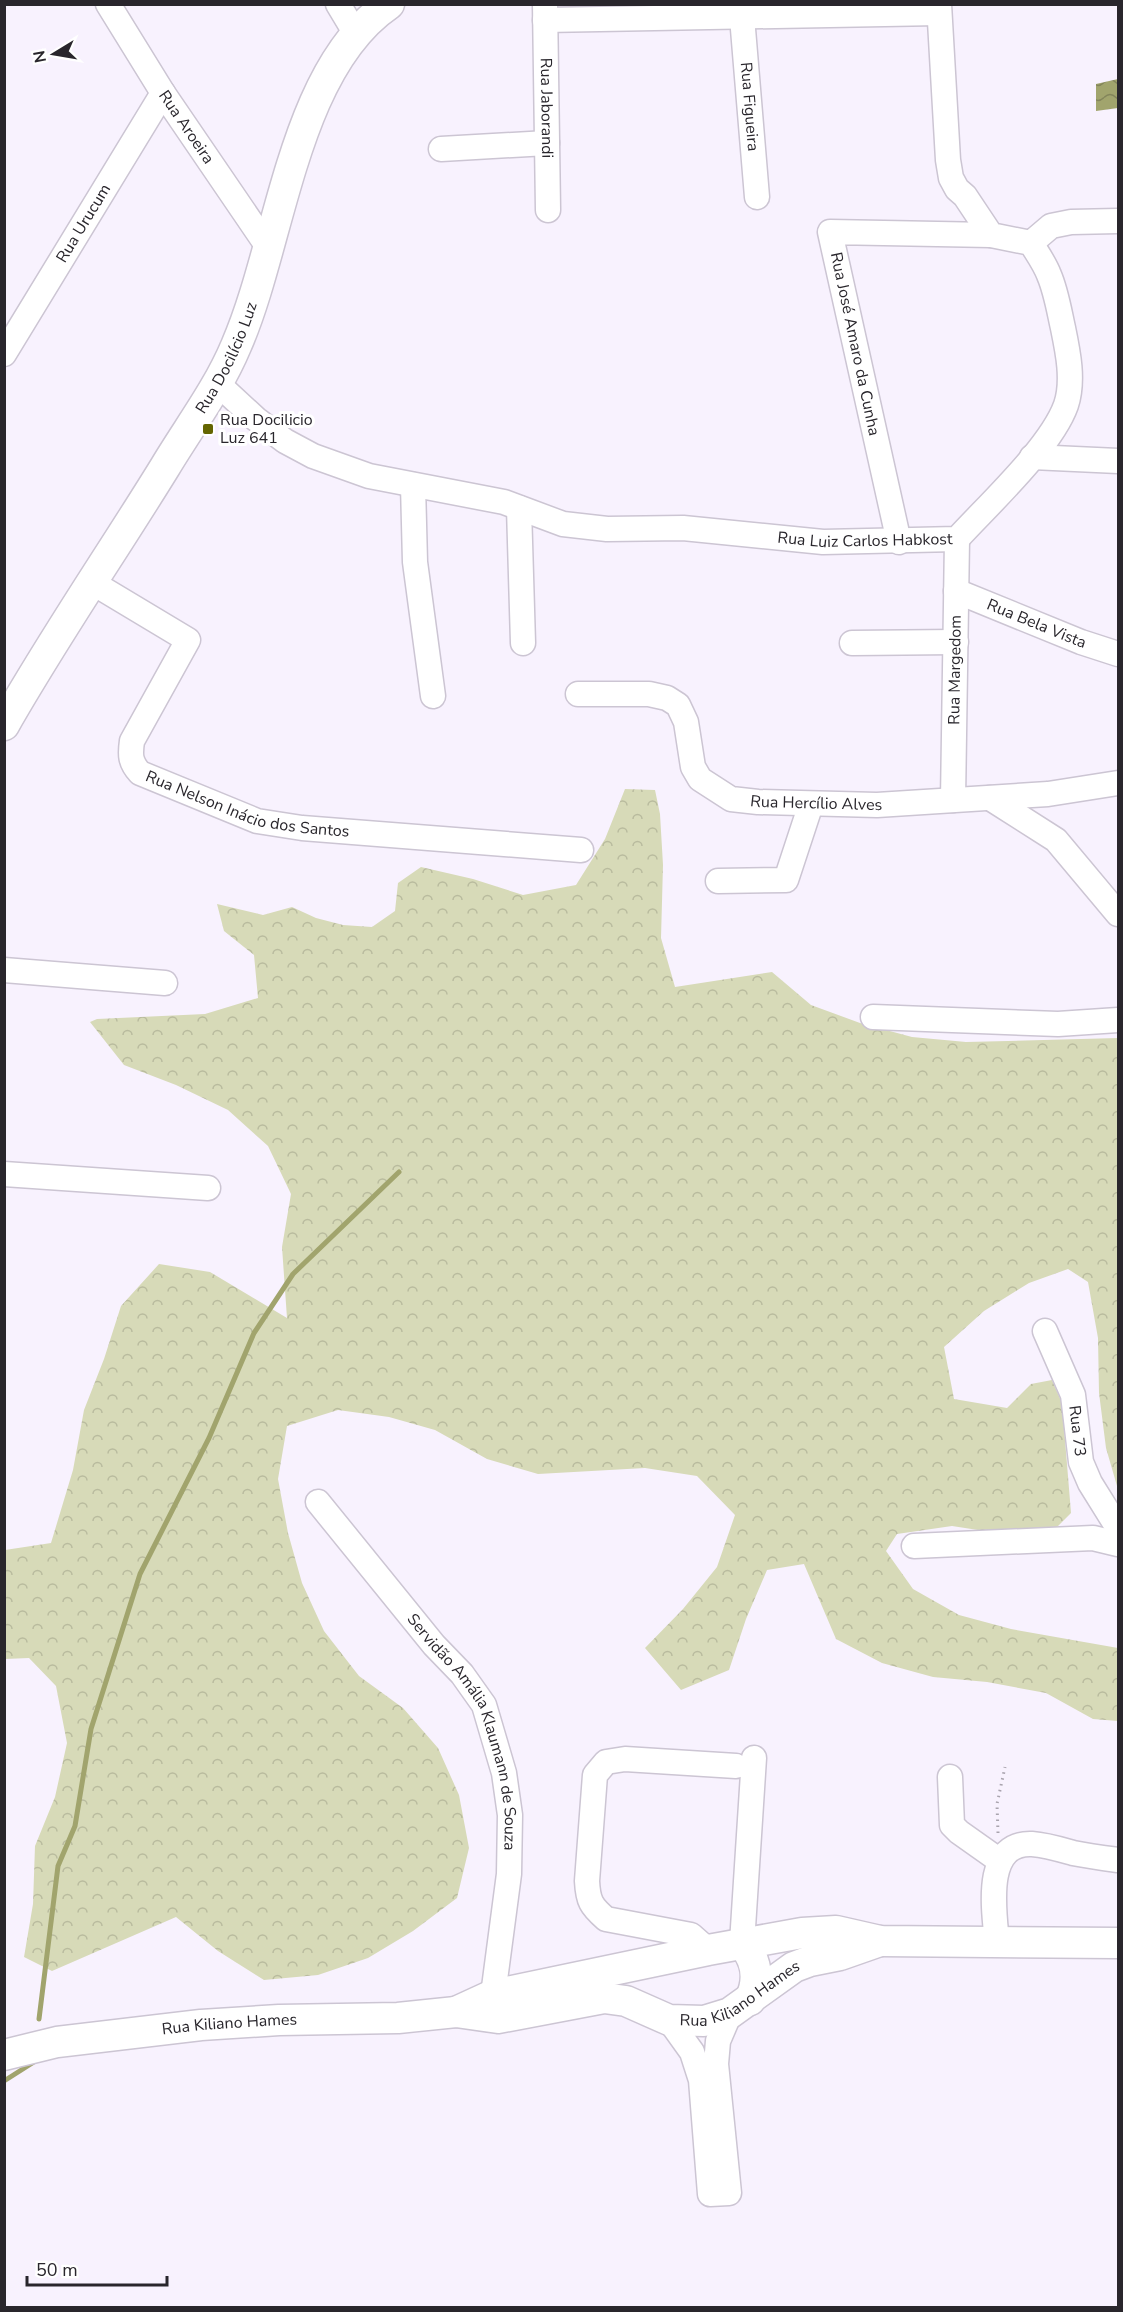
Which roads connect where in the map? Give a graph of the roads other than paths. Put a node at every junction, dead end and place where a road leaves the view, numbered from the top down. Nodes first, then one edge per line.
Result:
1 (108, 4) edge
2 (338, 4) edge
3 (389, 4) edge
4 (939, 9) edge
5 (545, 12) edge
6 (742, 17) junction
7 (356, 34) junction
8 (163, 93) junction
9 (547, 143) junction
10 (441, 149) dead end
11 (756, 197) dead end
12 (548, 210) dead end
13 (1119, 221) edge
14 (991, 235) junction
15 (1031, 243) junction
16 (268, 247) junction
17 (4, 354) edge
18 (217, 383) junction
19 (1032, 457) junction
20 (1119, 461) edge
21 (413, 485) junction
22 (519, 508) junction
23 (957, 540) junction
24 (899, 542) junction
25 (93, 583) junction
26 (956, 591) junction
27 (956, 642) junction
28 (523, 643) dead end
29 (852, 643) dead end
30 (1119, 654) edge
31 (578, 694) dead end
32 (433, 696) dead end
33 (4, 724) edge
34 (1119, 783) edge
35 (990, 798) junction
36 (953, 800) junction
37 (811, 804) junction
38 (581, 850) dead end
39 (718, 881) dead end
40 (1119, 914) edge
41 (4, 970) edge
42 (165, 983) dead end
43 (873, 1017) dead end
44 (1119, 1020) edge
45 (4, 1174) edge
46 (208, 1188) dead end
47 (1045, 1331) dead end
48 (318, 1502) dead end
49 (1119, 1528) edge
50 (1119, 1544) edge
51 (914, 1546) dead end
52 (950, 1777) dead end
53 (1002, 1858) junction
54 (1119, 1860) edge
55 (880, 1941) junction
56 (997, 1942) junction
57 (742, 1943) junction
58 (1119, 1943) edge
59 (708, 1950) junction
60 (659, 1960) junction
61 (494, 1995) junction
62 (740, 2006) junction
63 (456, 2012) junction
64 (669, 2020) junction
65 (4, 2055) edge

1 - 8 street, Rua Aroeira
2 - 7 street
3 - 7 main road, Rua Docilício Luz
4 - 6 street
4 - 14 street
5 - 6 street
5 - 9 street, Rua Jaborandi
6 - 11 street, Rua Figueira
7 - 16 main road, Rua Docilício Luz
8 - 16 street, Rua Aroeira
8 - 17 street, Rua Urucum
9 - 10 street
9 - 12 street, Rua Jaborandi
13 - 15 street
14 - 15 street
14 - 24 street, Rua José Amaro da Cunha
15 - 19 street, Rua Luiz Carlos Habkost
16 - 18 main road, Rua Docilício Luz
18 - 21 street, Rua Luiz Carlos Habkost
18 - 25 main road, Rua Docilício Luz
19 - 20 street
19 - 23 street, Rua Luiz Carlos Habkost
21 - 22 street, Rua Luiz Carlos Habkost
21 - 32 street
22 - 24 street, Rua Luiz Carlos Habkost
22 - 28 street
23 - 24 street, Rua Luiz Carlos Habkost
23 - 26 street, Rua Margedom
25 - 33 main road, Rua Docilício Luz
25 - 38 street, Rua Nelson Inácio dos Santos
26 - 27 street, Rua Margedom
26 - 30 street, Rua Bela Vista
27 - 29 street
27 - 36 street, Rua Margedom
31 - 37 street, Rua Hercílio Alves
34 - 35 street, Rua Hercílio Alves
35 - 36 street, Rua Hercílio Alves
35 - 40 street
36 - 37 street, Rua Hercílio Alves
37 - 39 street
41 - 42 street
43 - 44 street
45 - 46 street
47 - 49 street, Rua 73
48 - 61 street, Servidão Amália Klaumann de Souza
50 - 51 street
52 - 53 street
53 - 54 street
53 - 56 street
55 - 56 main road, Rua Kiliano Hames
55 - 57 main road, Rua Kiliano Hames
55 - 62 main road, Rua Kiliano Hames
56 - 58 main road, Rua Kiliano Hames
57 - 59 main road, Rua Kiliano Hames
57 - 59 street
57 - 62 main road
59 - 60 main road, Rua Kiliano Hames
60 - 61 main road, Rua Kiliano Hames
60 - 64 main road
61 - 63 main road, Rua Kiliano Hames
62 - 64 main road, Rua Kiliano Hames
62 - 64 street
63 - 64 main road, Rua Kiliano Hames
63 - 65 main road, Rua Kiliano Hames

